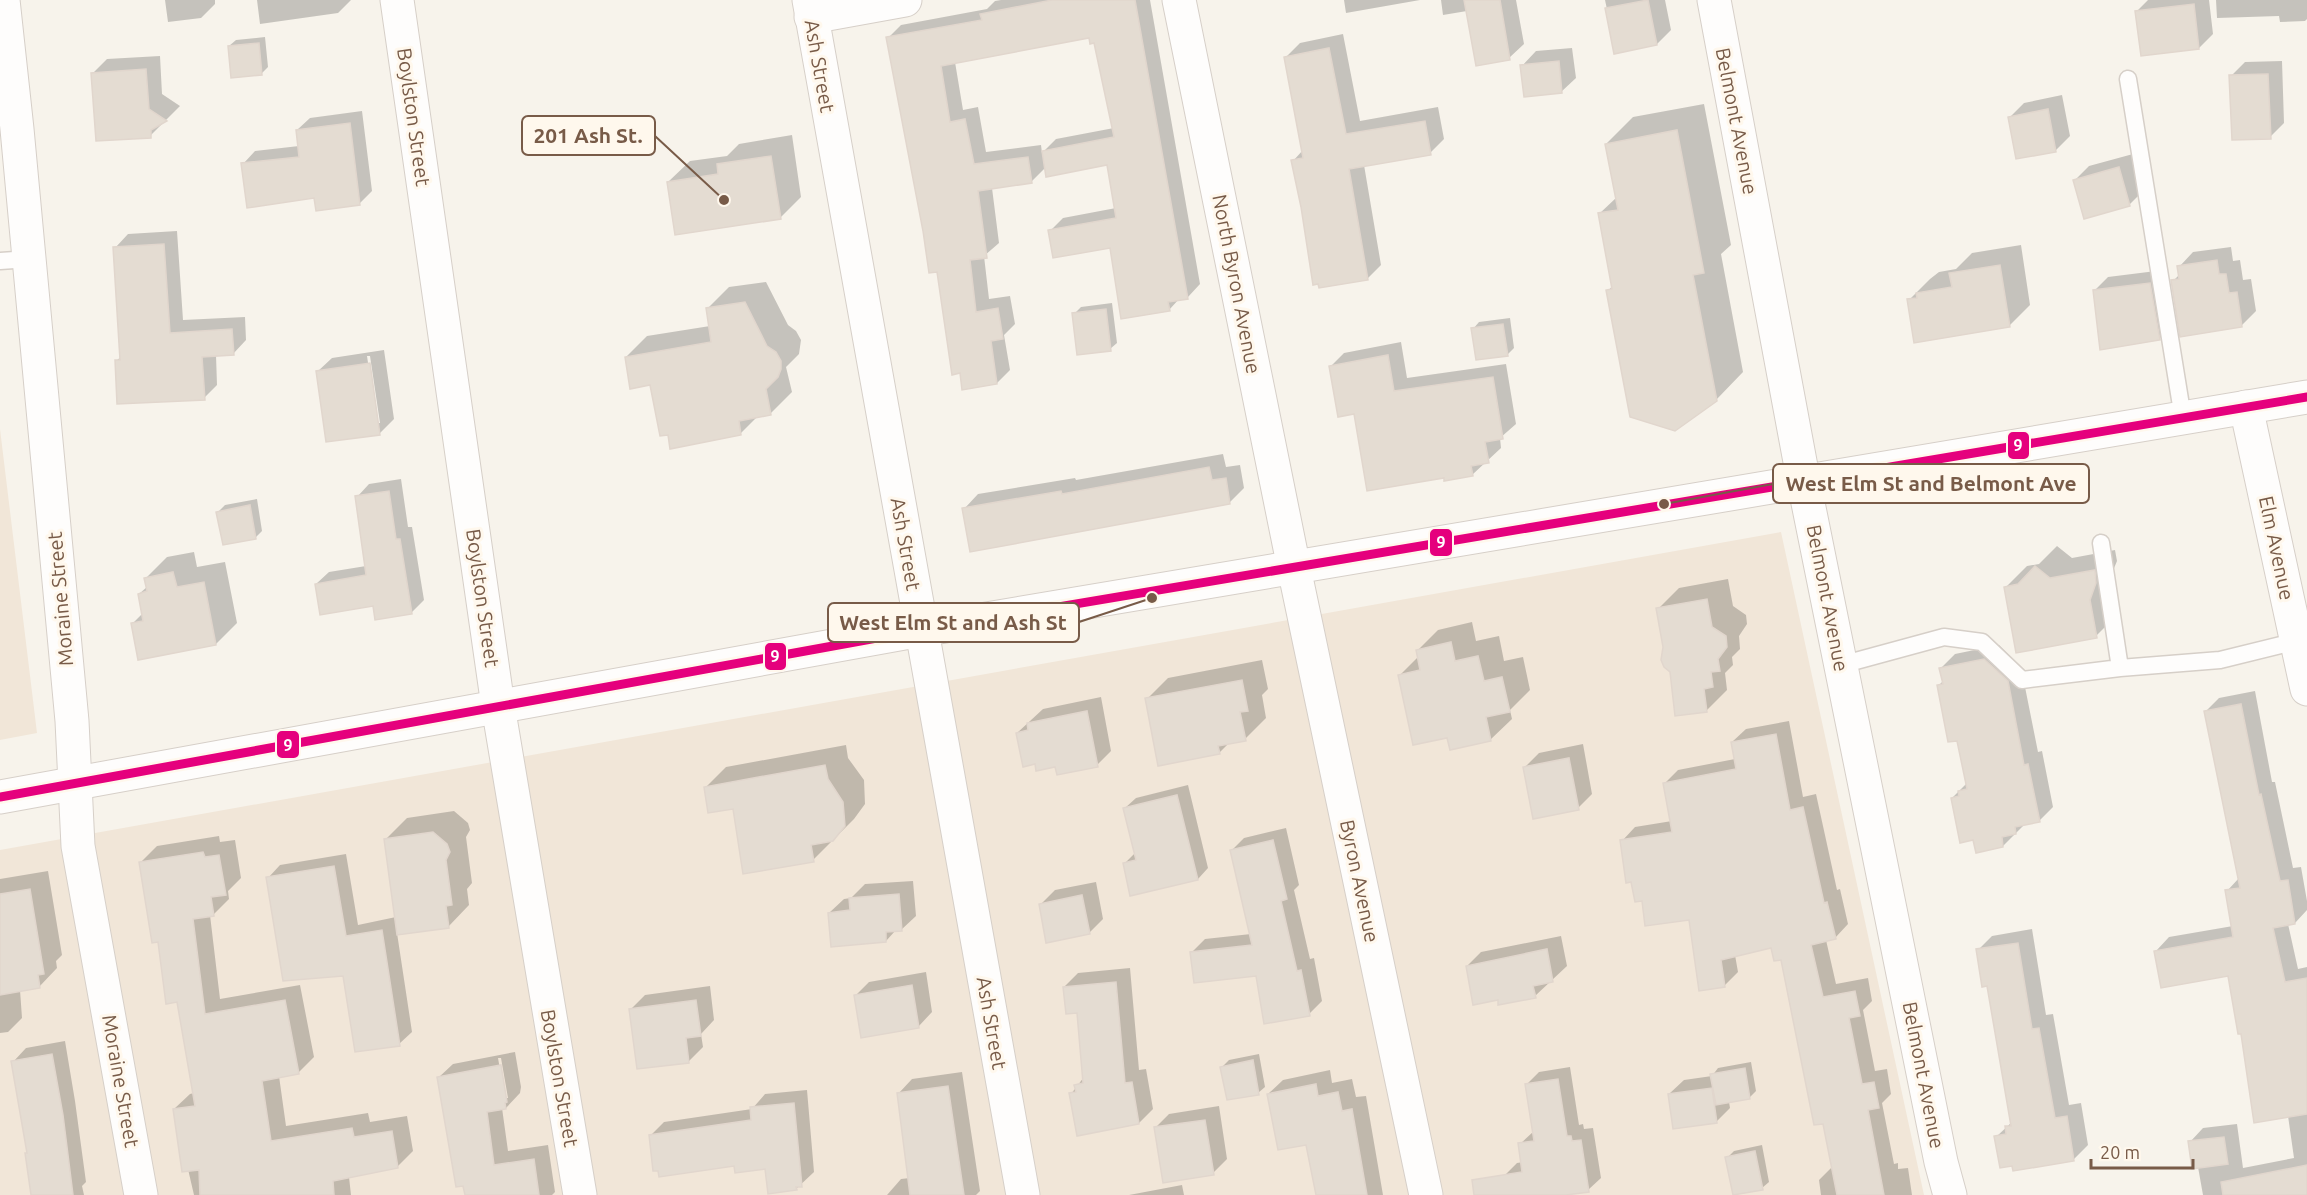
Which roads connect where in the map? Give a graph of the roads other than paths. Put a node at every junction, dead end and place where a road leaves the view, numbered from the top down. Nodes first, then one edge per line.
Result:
1 (3, 0) edge
2 (397, 0) edge
3 (905, 0) edge
4 (1179, 0) edge
5 (1714, 0) edge
6 (810, 8) edge
7 (2128, 79) dead end
8 (8, 131) edge
9 (14, 260) edge
10 (2307, 397) edge
11 (2246, 407) junction
12 (2183, 418) junction
13 (1804, 483) junction
14 (2101, 543) dead end
15 (1294, 568) junction
16 (921, 630) junction
17 (2297, 641) junction
18 (1841, 665) junction
19 (2120, 668) junction
20 (2307, 689) edge
21 (498, 706) junction
22 (75, 783) junction
23 (0, 796) edge
24 (141, 1195) edge
25 (580, 1195) edge
26 (1023, 1195) edge
27 (1426, 1195) edge
28 (1950, 1195) edge

1 - 8 street, Moraine Street
2 - 21 street, Boylston Street
3 - 6 street
4 - 15 street, North Byron Avenue
5 - 13 street, Belmont Avenue
6 - 16 street, Ash Street
7 - 12 lane
8 - 9 street, Moraine Street
9 - 22 street, Moraine Street
10 - 11 street
11 - 12 street
11 - 17 street, Elm Avenue
12 - 13 street
13 - 15 street
13 - 18 street, Belmont Avenue
14 - 19 lane
15 - 16 street
15 - 27 street, Byron Avenue
16 - 21 street
16 - 26 street, Ash Street
17 - 19 lane
17 - 20 street, Elm Avenue
18 - 19 lane
18 - 28 street, Belmont Avenue
21 - 22 street
21 - 25 street, Boylston Street
22 - 23 street
22 - 24 street, Moraine Street

